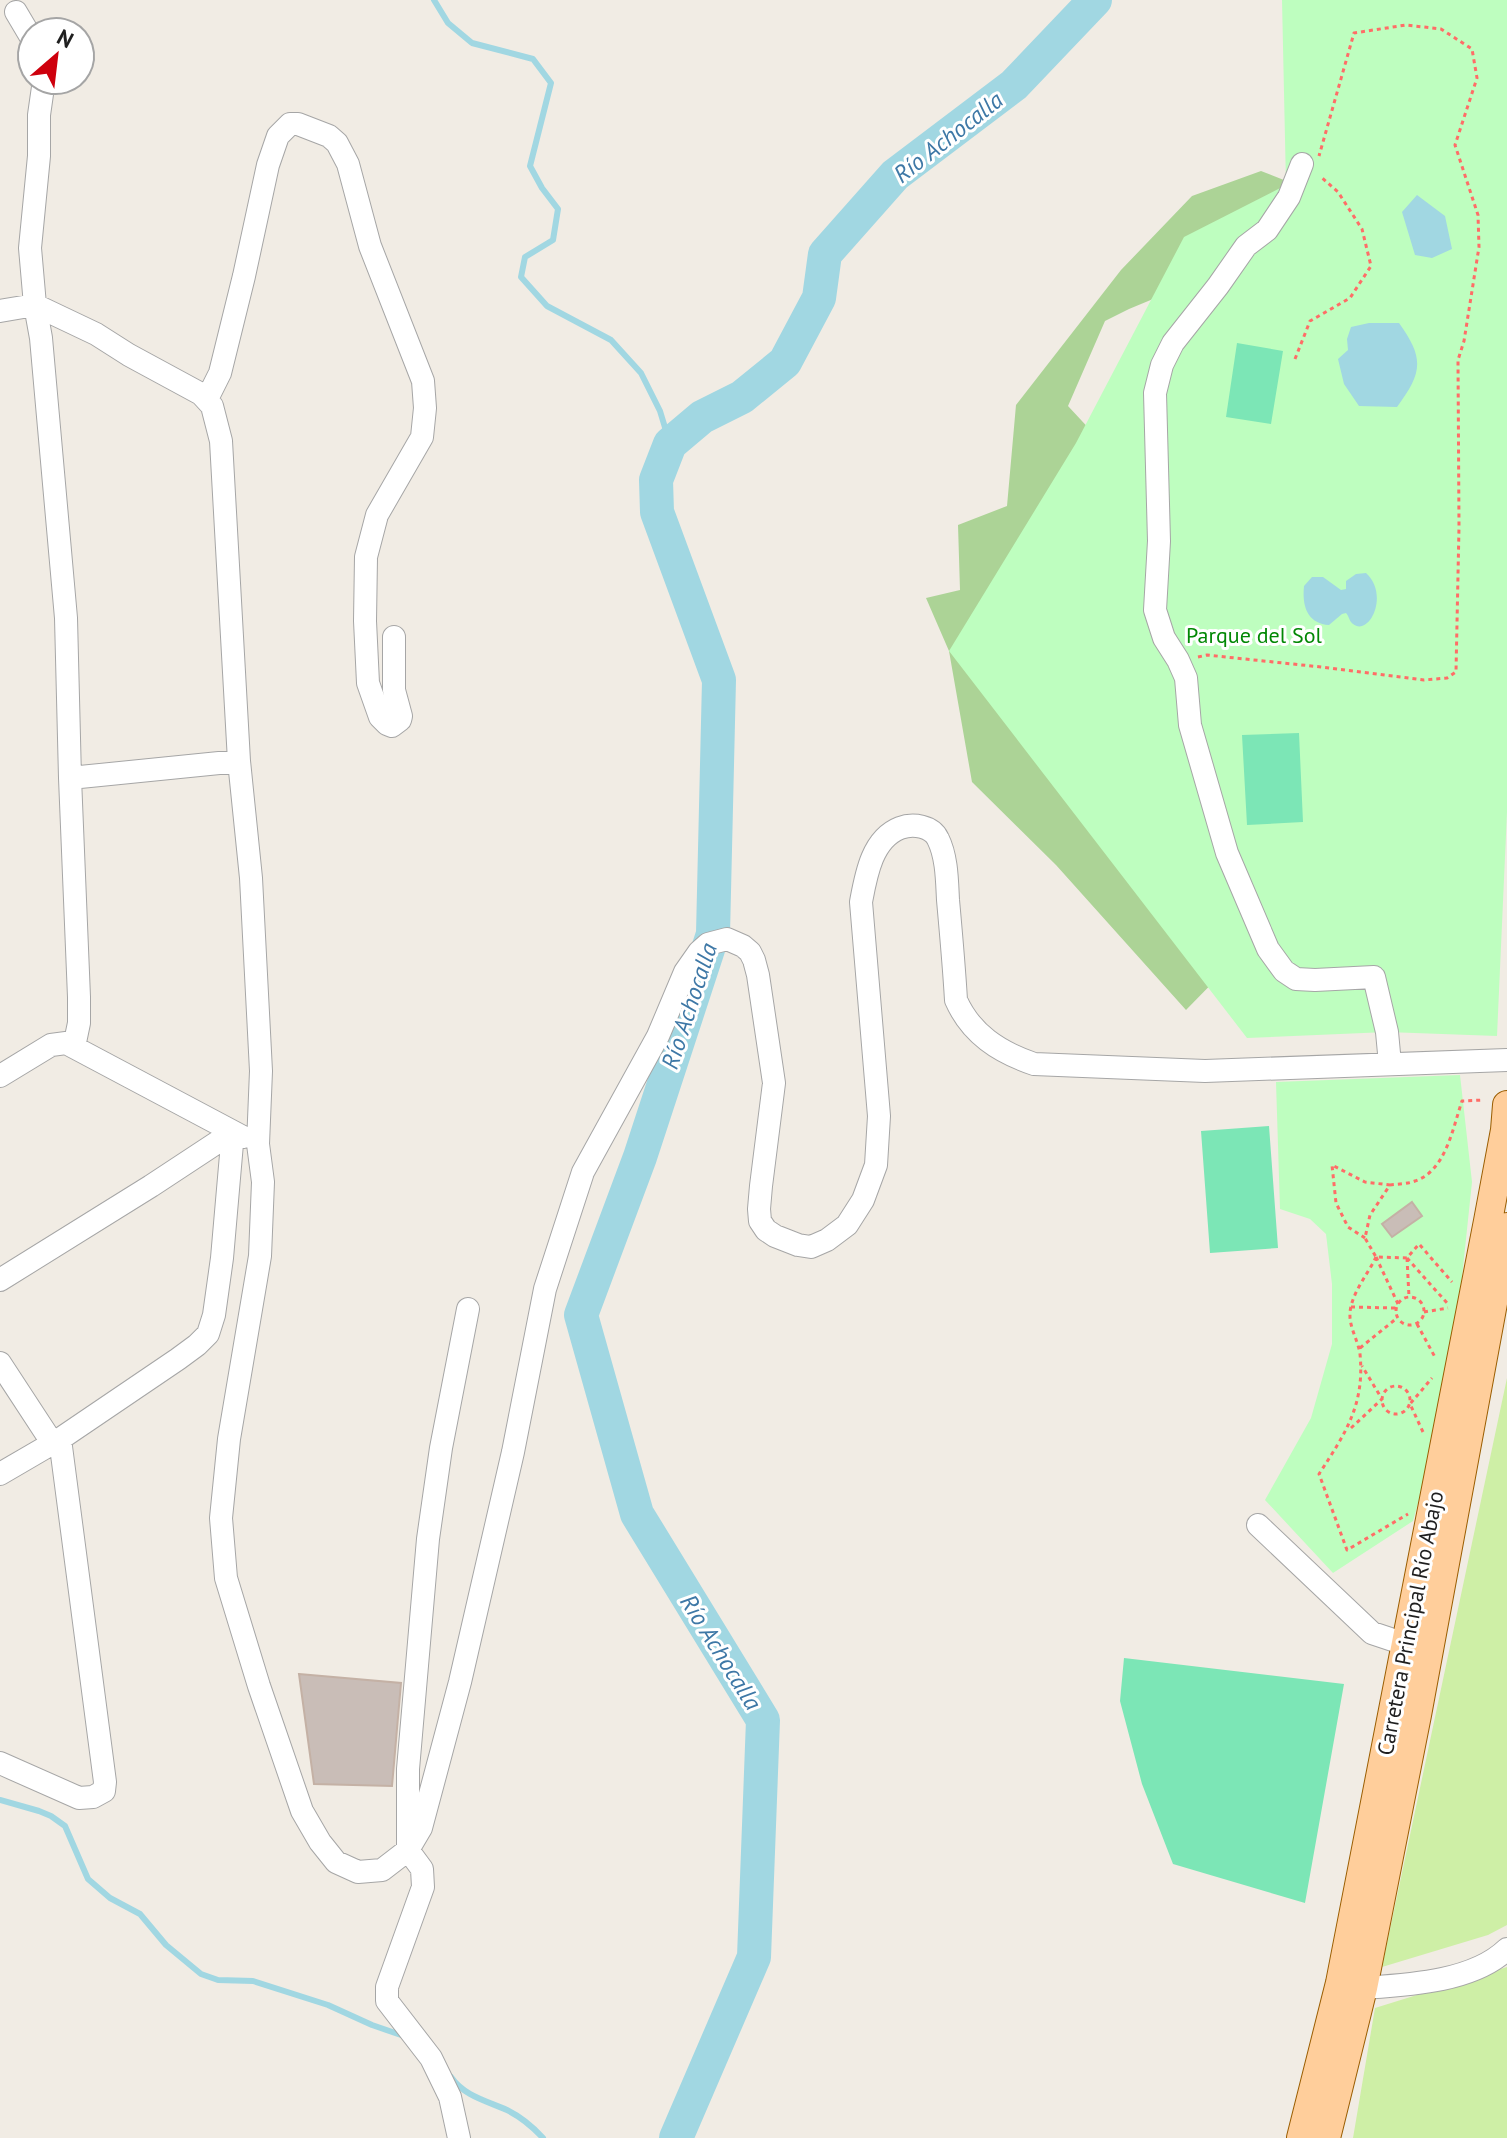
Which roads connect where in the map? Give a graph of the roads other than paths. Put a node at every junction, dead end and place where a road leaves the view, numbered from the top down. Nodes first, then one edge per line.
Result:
1 (16, 12) dead end
2 (18, 16) edge
3 (42, 96) edge
4 (1312, 163) road end
5 (35, 305) junction
6 (0, 311) edge
7 (207, 399) junction
8 (394, 637) dead end
9 (239, 761) junction
10 (70, 778) junction
11 (74, 1047) junction
12 (1507, 1060) edge
13 (1390, 1064) junction
14 (0, 1076) edge
15 (1500, 1102) edge
16 (233, 1132) junction
17 (258, 1144) junction
18 (1507, 1227) edge
19 (0, 1280) edge
20 (468, 1309) dead end
21 (0, 1363) edge
22 (56, 1442) junction
23 (0, 1474) edge
24 (1258, 1525) dead end
25 (1405, 1644) junction
26 (0, 1763) edge
27 (408, 1850) junction
28 (1507, 1949) edge
29 (1351, 1985) junction
30 (459, 2138) edge
31 (1301, 2138) edge
32 (1326, 2138) edge

1 - 2 street
3 - 5 street
4 - 13 street
5 - 6 street
5 - 7 street
5 - 10 street
7 - 8 street
7 - 9 street
9 - 10 street
9 - 17 street
10 - 11 street
11 - 14 street
11 - 16 street
12 - 13 street
13 - 27 street
15 - 25 main road, Carretera Principal Río Abajo
16 - 17 street
16 - 19 street
16 - 22 street
17 - 27 street
18 - 29 main road, Carretera Principal Río Abajo
20 - 27 street
21 - 22 street
22 - 23 street
22 - 26 street
24 - 25 street
25 - 29 main road, Carretera Principal Río Abajo
27 - 30 street
28 - 29 street
29 - 31 main road, Carretera Principal Río Abajo
29 - 32 main road, Carretera Principal Río Abajo

